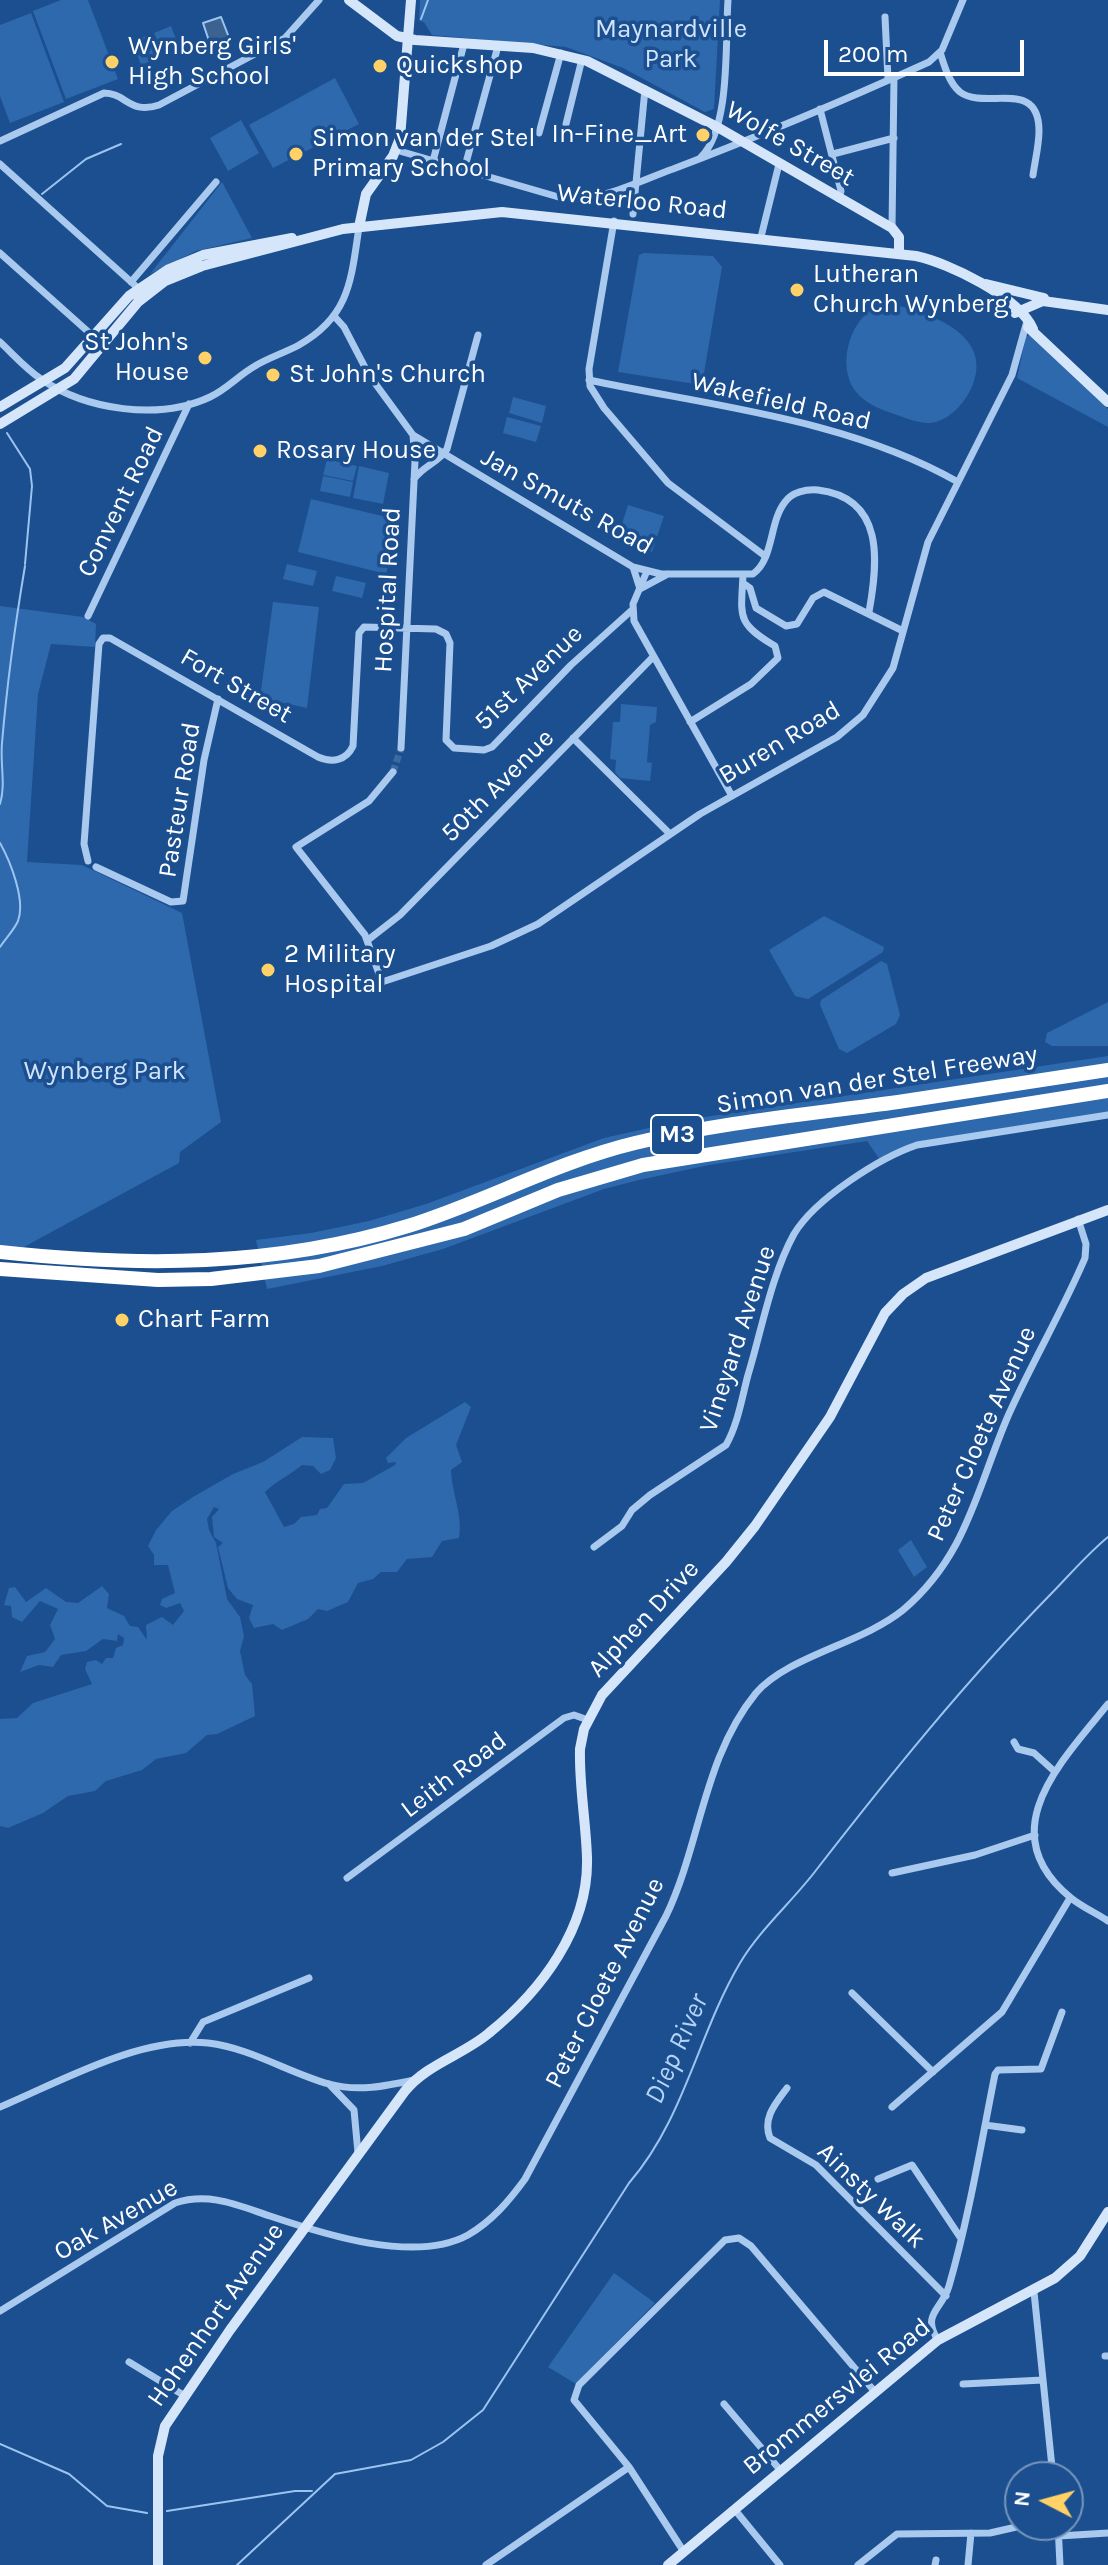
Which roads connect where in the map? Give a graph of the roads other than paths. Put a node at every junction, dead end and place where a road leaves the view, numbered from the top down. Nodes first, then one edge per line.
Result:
1 (319, 0) edge
2 (349, 0) edge
3 (411, 0) edge
4 (728, 0) edge
5 (963, 0) edge
6 (885, 17) dead end
7 (407, 38) junction
8 (464, 44) junction
9 (498, 46) junction
10 (940, 52) junction
11 (561, 53) junction
12 (582, 59) junction
13 (891, 78) junction
14 (645, 87) junction
15 (820, 109) junction
16 (566, 124) dead end
17 (719, 128) junction
18 (539, 133) dead end
19 (894, 138) junction
20 (0, 141) edge
21 (744, 143) junction
22 (396, 150) junction
23 (712, 152) junction
24 (833, 154) junction
25 (433, 161) junction
26 (0, 164) edge
27 (779, 164) junction
28 (464, 170) junction
29 (1033, 175) dead end
30 (216, 182) dead end
31 (636, 183) junction
32 (839, 199) junction
33 (633, 214) dead end
34 (614, 221) junction
35 (359, 227) junction
36 (892, 228) junction
37 (761, 237) junction
38 (302, 238) junction
39 (0, 253) edge
40 (899, 254) junction
41 (973, 279) junction
42 (135, 286) junction
43 (1058, 302) junction
44 (1108, 310) edge
45 (334, 316) junction
46 (1022, 317) junction
47 (478, 335) dead end
48 (94, 337) junction
49 (0, 342) edge
50 (103, 345) junction
51 (589, 380) junction
52 (45, 381) junction
53 (59, 389) junction
54 (1108, 402) edge
55 (189, 404) junction
56 (0, 407) edge
57 (0, 424) edge
58 (413, 435) junction
59 (443, 455) junction
60 (413, 481) junction
61 (958, 482) junction
62 (765, 556) junction
63 (633, 567) junction
64 (647, 571) junction
65 (668, 574) junction
66 (743, 579) junction
67 (640, 589) junction
68 (632, 610) junction
69 (869, 612) junction
70 (88, 616) dead end
71 (406, 628) junction
72 (903, 631) junction
73 (653, 657) junction
74 (218, 699) junction
75 (690, 722) junction
76 (573, 738) junction
77 (401, 748) tunnel mouth
78 (393, 772) tunnel mouth
79 (732, 796) junction
80 (670, 834) junction
81 (88, 861) dead end
82 (96, 867) dead end
83 (368, 940) junction
84 (1108, 1070) edge
85 (1108, 1091) edge
86 (1108, 1115) edge
87 (1108, 1210) edge
88 (1078, 1219) junction
89 (0, 1252) edge
90 (0, 1269) edge
91 (594, 1547) dead end
92 (1108, 1704) edge
93 (588, 1720) junction
94 (1014, 1742) dead end
95 (1054, 1771) junction
96 (1035, 1835) junction
97 (892, 1873) dead end
98 (347, 1878) dead end
99 (1070, 1898) junction
100 (1108, 1921) edge
101 (309, 1978) dead end
102 (852, 1993) dead end
103 (1062, 2012) dead end
104 (190, 2043) junction
105 (933, 2072) junction
106 (414, 2080) junction
107 (329, 2084) junction
108 (787, 2088) dead end
109 (0, 2107) edge
110 (892, 2107) dead end
111 (985, 2125) junction
112 (1022, 2130) dead end
113 (358, 2155) junction
114 (878, 2179) dead end
115 (1108, 2212) edge
116 (304, 2228) junction
117 (960, 2237) junction
118 (1034, 2292) junction
119 (946, 2296) junction
120 (0, 2311) edge
121 (938, 2340) junction
122 (129, 2362) dead end
123 (1043, 2380) junction
124 (963, 2384) dead end
125 (875, 2392) junction
126 (185, 2396) junction
127 (724, 2404) dead end
128 (1051, 2461) edge
129 (629, 2467) junction
130 (781, 2471) junction
131 (735, 2510) junction
132 (1004, 2528) edge
133 (971, 2533) junction
134 (1108, 2533) edge
135 (1084, 2534) edge
136 (1059, 2541) edge
137 (684, 2552) junction
138 (158, 2565) edge
139 (486, 2565) edge
140 (668, 2565) edge
141 (780, 2565) edge
142 (858, 2565) edge
143 (968, 2565) edge
144 (1060, 2565) edge

1 - 20 street
2 - 7 street
3 - 7 street
4 - 17 street
5 - 10 street
6 - 13 street
7 - 8 street, Wolfe Street
7 - 22 street
8 - 9 street, Wolfe Street
8 - 25 street
9 - 11 street, Wolfe Street
9 - 28 street
10 - 13 street
10 - 29 street
11 - 12 street, Wolfe Street
11 - 18 street
12 - 14 street, Wolfe Street
12 - 16 street
13 - 15 street
13 - 19 street
14 - 17 street, Wolfe Street
14 - 31 street
15 - 21 street
15 - 24 street
17 - 21 street, Wolfe Street
17 - 23 street
19 - 24 street
19 - 36 street
21 - 23 street
21 - 27 street, Wolfe Street
22 - 25 street
22 - 35 street
23 - 31 street
24 - 32 street
25 - 28 street
26 - 42 street
27 - 32 street, Wolfe Street
27 - 37 street
28 - 31 street
30 - 42 street
31 - 33 street
32 - 36 street, Wolfe Street
34 - 35 street, Waterloo Road
34 - 37 street, Waterloo Road
34 - 51 street
35 - 38 street, Waterloo Road
35 - 45 street
36 - 40 street
37 - 40 street, Waterloo Road
38 - 42 street, Waterloo Road
38 - 50 street, Waterloo Road
39 - 48 street
40 - 41 street, Waterloo Road
41 - 43 street
41 - 46 street
42 - 48 street, Waterloo Road
43 - 44 street
43 - 46 street
45 - 55 street
45 - 58 street, Jan Smuts Road
46 - 54 street
46 - 61 street, Buren Road
47 - 59 street
48 - 50 street
48 - 52 street, Waterloo Road
49 - 52 street
50 - 53 street, Waterloo Road
51 - 61 street, Wakefield Road
51 - 62 street
52 - 53 street
52 - 56 street, Waterloo Road
53 - 55 street
53 - 57 street, Waterloo Road
55 - 70 street, Convent Road
58 - 59 street, Jan Smuts Road
58 - 60 street, Hospital Road
59 - 60 street
59 - 63 street, Jan Smuts Road
60 - 71 street, Hospital Road
61 - 72 street, Buren Road
62 - 66 street
62 - 69 street
63 - 64 street, Jan Smuts Road
63 - 67 street
64 - 65 street, Jan Smuts Road
64 - 67 street
65 - 66 street, Jan Smuts Road
65 - 67 street
66 - 69 street
66 - 75 street
67 - 68 street
68 - 71 street, 51st Avenue
68 - 73 street
69 - 72 street
71 - 74 street, Fort Street
71 - 77 street, Hospital Road
72 - 79 street, Buren Road
73 - 75 street
73 - 76 street, 50th Avenue
74 - 81 street, Fort Street
74 - 82 street, Pasteur Road
75 - 79 street
76 - 80 street
76 - 83 street, 50th Avenue
78 - 83 street
79 - 80 street, Buren Road
80 - 83 street, Buren Road
84 - 89 highway, Simon van der Stel Freeway / M3
85 - 90 highway, Simon van der Stel Freeway / M3
86 - 91 street, Vineyard Avenue
87 - 88 street, Alphen Drive
88 - 93 street, Alphen Drive
88 - 116 street, Peter Cloete Avenue
92 - 95 street
93 - 98 street, Leith Road
93 - 106 street, Alphen Drive
94 - 95 street
95 - 96 street
96 - 97 street
96 - 99 street
99 - 100 street
99 - 105 street
101 - 104 street
102 - 105 street
103 - 111 street
104 - 107 street
104 - 109 street
105 - 110 street
106 - 107 street
106 - 113 street, Alphen Drive
107 - 113 street
108 - 119 street, Ainsty Walk
111 - 112 street
111 - 117 street
113 - 116 street, Hohenhort Avenue
114 - 117 street
115 - 118 street, Brommersvlei Road
116 - 120 street, Oak Avenue
116 - 126 street, Hohenhort Avenue
117 - 119 street
118 - 121 street, Brommersvlei Road
118 - 123 street
119 - 121 street
121 - 125 street, Brommersvlei Road
122 - 126 street
123 - 124 street
123 - 128 street
125 - 129 street
125 - 130 street, Brommersvlei Road
126 - 138 street, Hohenhort Avenue
127 - 130 street
129 - 137 street
129 - 139 street
130 - 131 street, Brommersvlei Road
131 - 137 street, Brommersvlei Road
131 - 141 street
132 - 133 street
133 - 142 street
133 - 143 street
134 - 135 street
136 - 144 street
137 - 140 street, Brommersvlei Road

